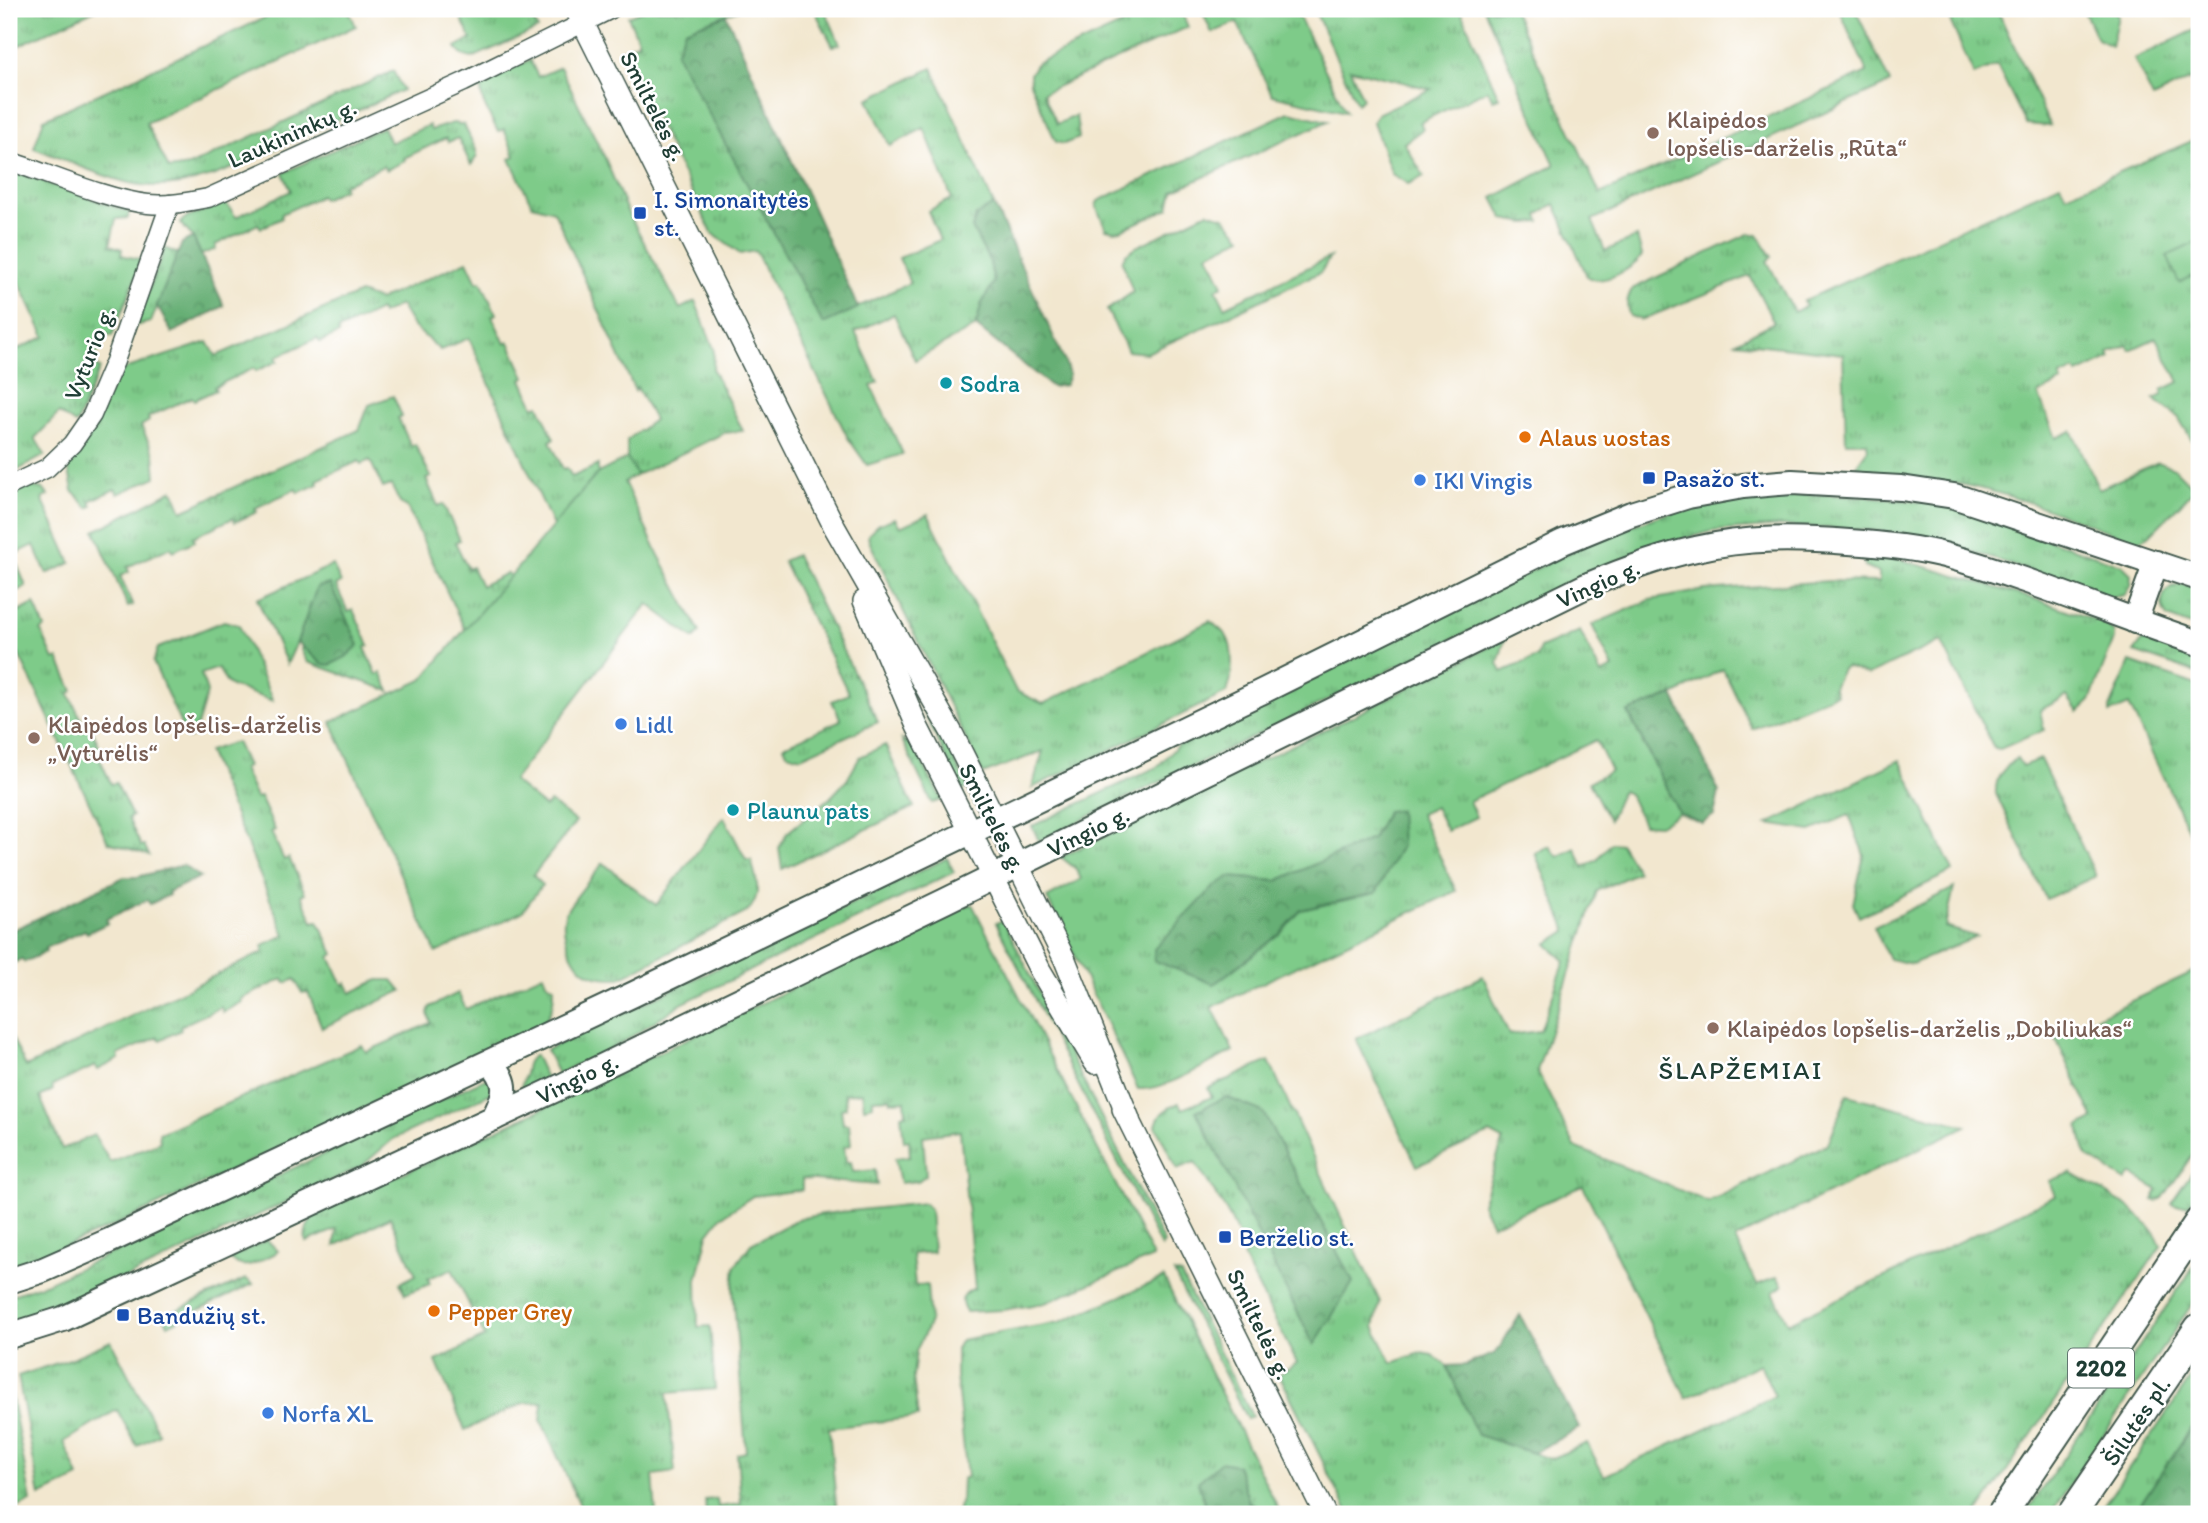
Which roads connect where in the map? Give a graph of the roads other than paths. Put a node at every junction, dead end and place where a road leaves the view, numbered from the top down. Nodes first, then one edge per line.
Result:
1 (611, 9) edge
2 (579, 16) edge
3 (9, 161) edge
4 (170, 204) junction
5 (9, 486) edge
6 (835, 528) junction
7 (2156, 563) junction
8 (2199, 578) edge
9 (2135, 621) junction
10 (2199, 643) edge
11 (996, 820) junction
12 (971, 832) junction
13 (1018, 865) junction
14 (993, 877) junction
15 (491, 1062) junction
16 (494, 1118) junction
17 (1129, 1119) junction
18 (2199, 1222) edge
19 (9, 1282) edge
20 (2199, 1328) edge
21 (9, 1336) edge
22 (1325, 1514) edge
23 (2002, 1514) edge
24 (2072, 1514) edge

1 - 2 street, Laukininkų g.
2 - 4 street, Laukininkų g.
2 - 6 street, Smiltelės g.
3 - 4 street, Laukininkų g.
4 - 5 street, Vyturio g.
6 - 11 street, Smiltelės g.
6 - 12 street, Smiltelės g.
7 - 8 main road, Vingio g.
7 - 9 main road
7 - 11 main road, Vingio g.
9 - 10 main road, Vingio g.
9 - 13 main road, Vingio g.
11 - 12 main road, Vingio g.
11 - 13 street, Smiltelės g.
12 - 14 street, Smiltelės g.
12 - 15 main road, Vingio g.
13 - 14 main road, Vingio g.
13 - 17 street, Smiltelės g.
14 - 16 main road, Vingio g.
14 - 17 street, Smiltelės g.
15 - 16 main road
15 - 19 main road, Vingio g.
16 - 21 main road, Vingio g.
17 - 22 street, Smiltelės g.
18 - 23 main road, 2202
20 - 24 main road, Šilutės pl. / 2202

